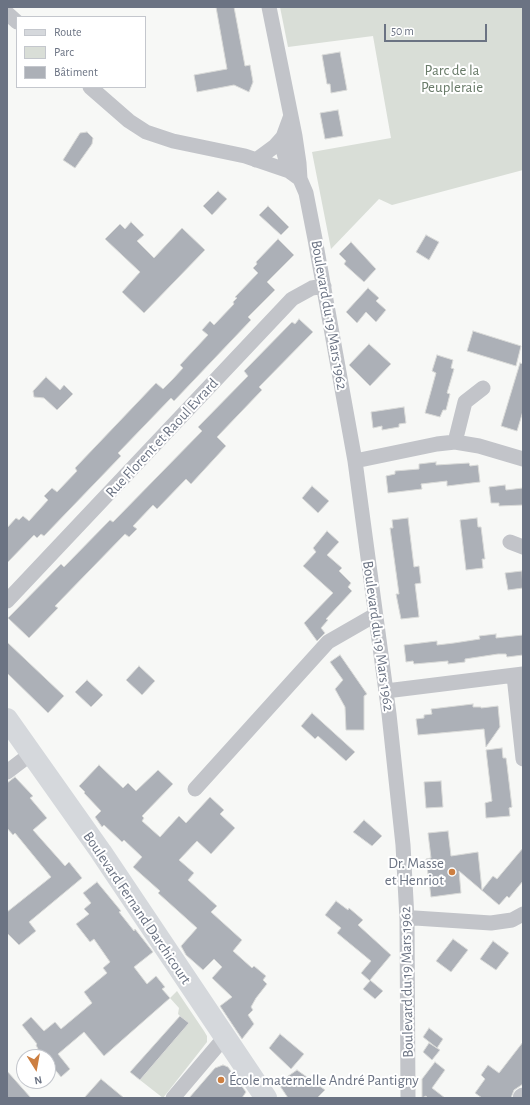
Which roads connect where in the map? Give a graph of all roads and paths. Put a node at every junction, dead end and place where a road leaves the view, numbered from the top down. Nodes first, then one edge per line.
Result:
1 (269, 7) edge
2 (7, 13) edge
3 (16, 21) edge
4 (91, 88) edge
5 (290, 118) junction
6 (283, 137) junction
7 (256, 160) junction
8 (294, 175) junction
9 (324, 286) junction
10 (483, 388) dead end
11 (455, 442) junction
12 (523, 459) edge
13 (355, 461) junction
14 (7, 601) edge
15 (375, 615) junction
16 (518, 675) edge
17 (386, 691) junction
18 (7, 719) edge
19 (32, 753) junction
20 (523, 759) edge
21 (7, 772) edge
22 (195, 789) dead end
23 (523, 914) edge
24 (407, 919) junction
25 (224, 1038) junction
26 (173, 1098) edge
27 (266, 1098) edge
28 (408, 1098) edge

1 - 5 street, Boulevard du 19 Mars 1962
2 - 3 street
4 - 7 street
5 - 6 street, Boulevard du 19 Mars 1962
5 - 8 street, Boulevard du 19 Mars 1962
6 - 7 street, Boulevard du 19 Mars 1962
6 - 8 street, Boulevard du 19 Mars 1962
7 - 8 street
8 - 9 street, Boulevard du 19 Mars 1962
9 - 13 street, Boulevard du 19 Mars 1962
9 - 14 street, Rue Florent et Raoul Evrard
10 - 11 street
11 - 12 street
11 - 13 street
13 - 15 street, Boulevard du 19 Mars 1962
15 - 17 street, Boulevard du 19 Mars 1962
15 - 22 street
16 - 17 street
16 - 20 street
17 - 24 street, Boulevard du 19 Mars 1962
18 - 19 main road, Boulevard Fernand Darchicourt
19 - 21 street
19 - 25 main road, Boulevard Fernand Darchicourt
23 - 24 street
24 - 28 street, Boulevard du 19 Mars 1962
25 - 26 street
25 - 27 main road, Boulevard Fernand Darchicourt

